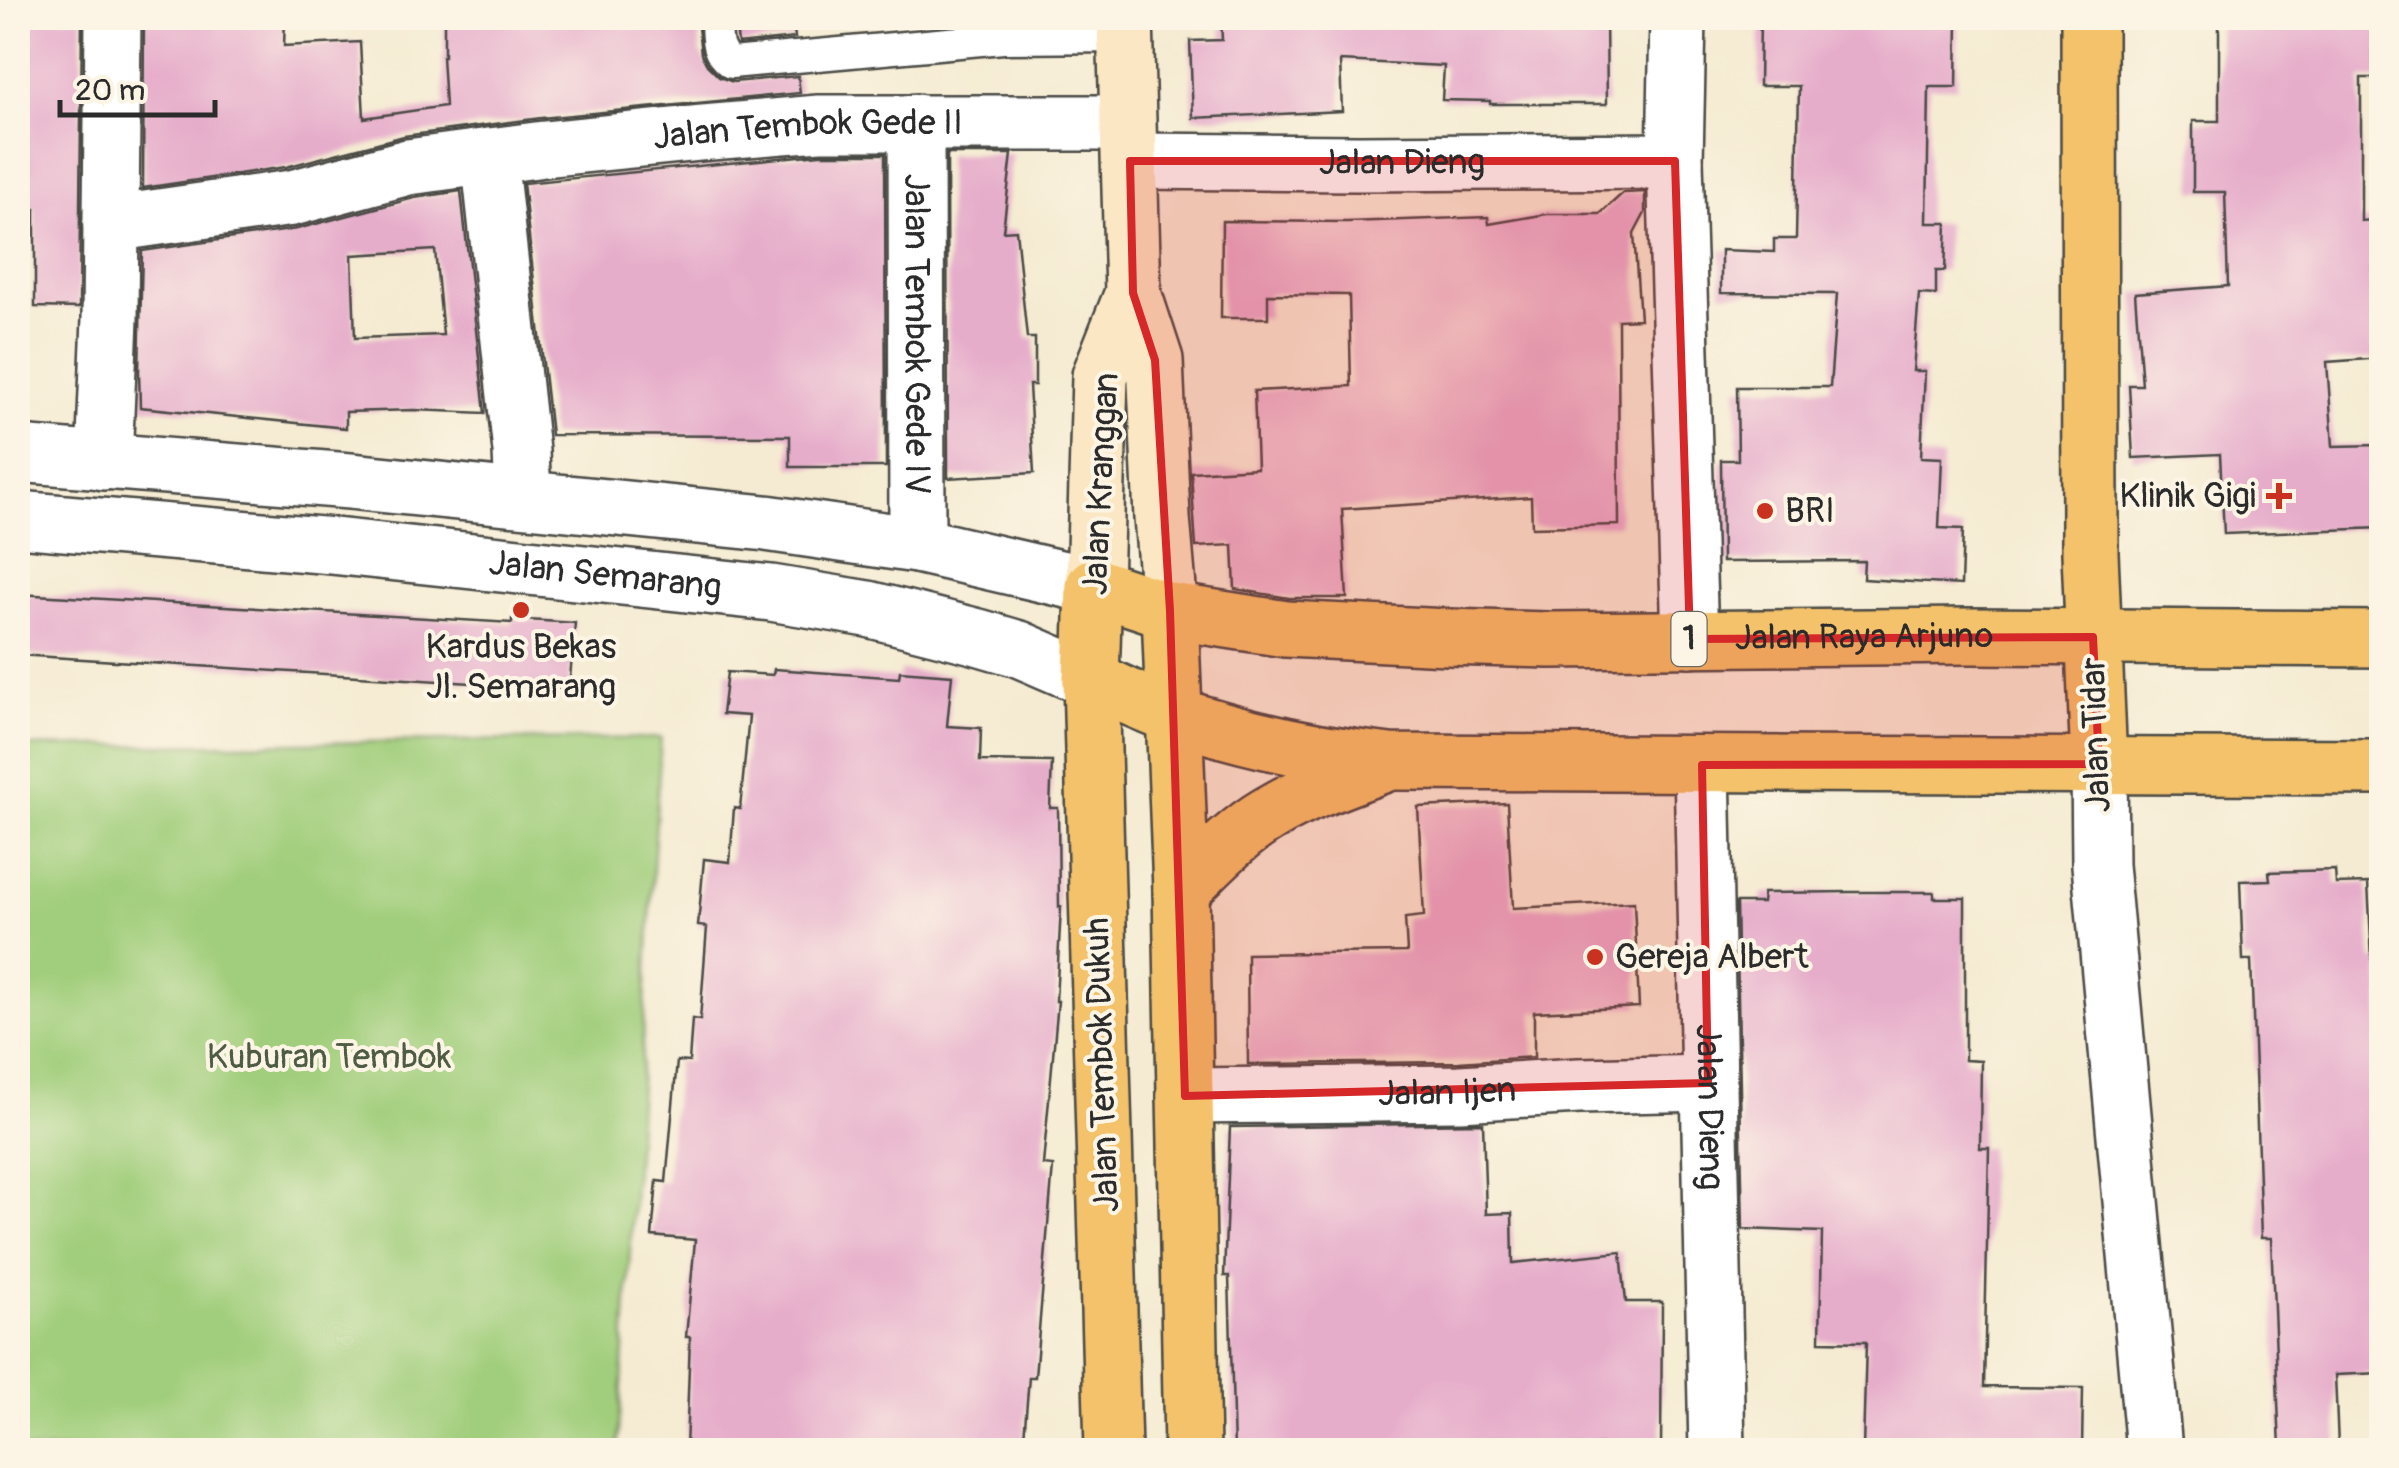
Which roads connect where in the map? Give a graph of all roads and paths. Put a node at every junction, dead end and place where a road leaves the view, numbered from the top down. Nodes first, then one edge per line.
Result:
1 (113, 18) edge
2 (716, 18) edge
3 (1678, 18) edge
4 (2089, 18) edge
5 (1125, 27) edge
6 (1002, 28) edge
7 (916, 122) junction
8 (1128, 142) junction
9 (490, 156) junction
10 (1676, 161) junction
11 (111, 224) junction
12 (1133, 293) junction
13 (18, 454) edge
14 (104, 462) junction
15 (523, 498) junction
16 (18, 519) edge
17 (917, 545) junction
18 (1094, 586) junction
19 (1170, 611) junction
20 (2093, 637) junction
21 (1690, 639) junction
22 (2382, 639) edge
23 (1091, 680) junction
24 (1174, 715) junction
25 (1390, 762) junction
26 (2099, 764) junction
27 (1702, 765) junction
28 (2382, 766) edge
29 (1182, 890) junction
30 (1708, 1084) junction
31 (1185, 1096) junction
32 (1113, 1450) edge
33 (1192, 1450) edge
34 (1717, 1450) edge
35 (2154, 1450) edge

1 - 11 street
2 - 6 lane
3 - 10 street
4 - 20 main road, Jalan Tidar
5 - 6 lane
5 - 8 main road, Jalan Kranggan
7 - 8 street, Jalan Tembok Gede II
7 - 9 street, Jalan Tembok Gede II
7 - 17 street, Jalan Tembok Gede IV
8 - 10 street, Jalan Dieng
8 - 12 main road, Jalan Kranggan
9 - 11 street, Jalan Tembok Gede II
9 - 15 street
10 - 21 street
11 - 14 street
12 - 18 main road, Jalan Kranggan
12 - 19 main road, Jalan Kranggan
13 - 14 street, Jalan Semarang
14 - 15 street, Jalan Semarang
15 - 17 street, Jalan Semarang
16 - 23 street, Jalan Semarang
17 - 18 street, Jalan Semarang
18 - 19 main road, Jalan Semarang / 1
18 - 23 main road, Jalan Kranggan
19 - 21 main road, Jalan Raya Arjuno / 1
19 - 24 main road
20 - 21 main road, Jalan Raya Arjuno / 1
20 - 22 main road, Jalan Raya Arjuno / 1
20 - 26 main road, Jalan Tidar
23 - 24 main road, Jalan Semarang
23 - 32 main road, Jalan Tembok Dukuh
24 - 25 main road
24 - 29 main road
25 - 27 main road
25 - 29 main road
26 - 27 main road
26 - 28 main road
26 - 35 street, Jalan Tidar
27 - 30 street, Jalan Dieng
29 - 31 main road
30 - 31 street, Jalan Ijen
30 - 34 street, Jalan Dieng
31 - 33 main road

